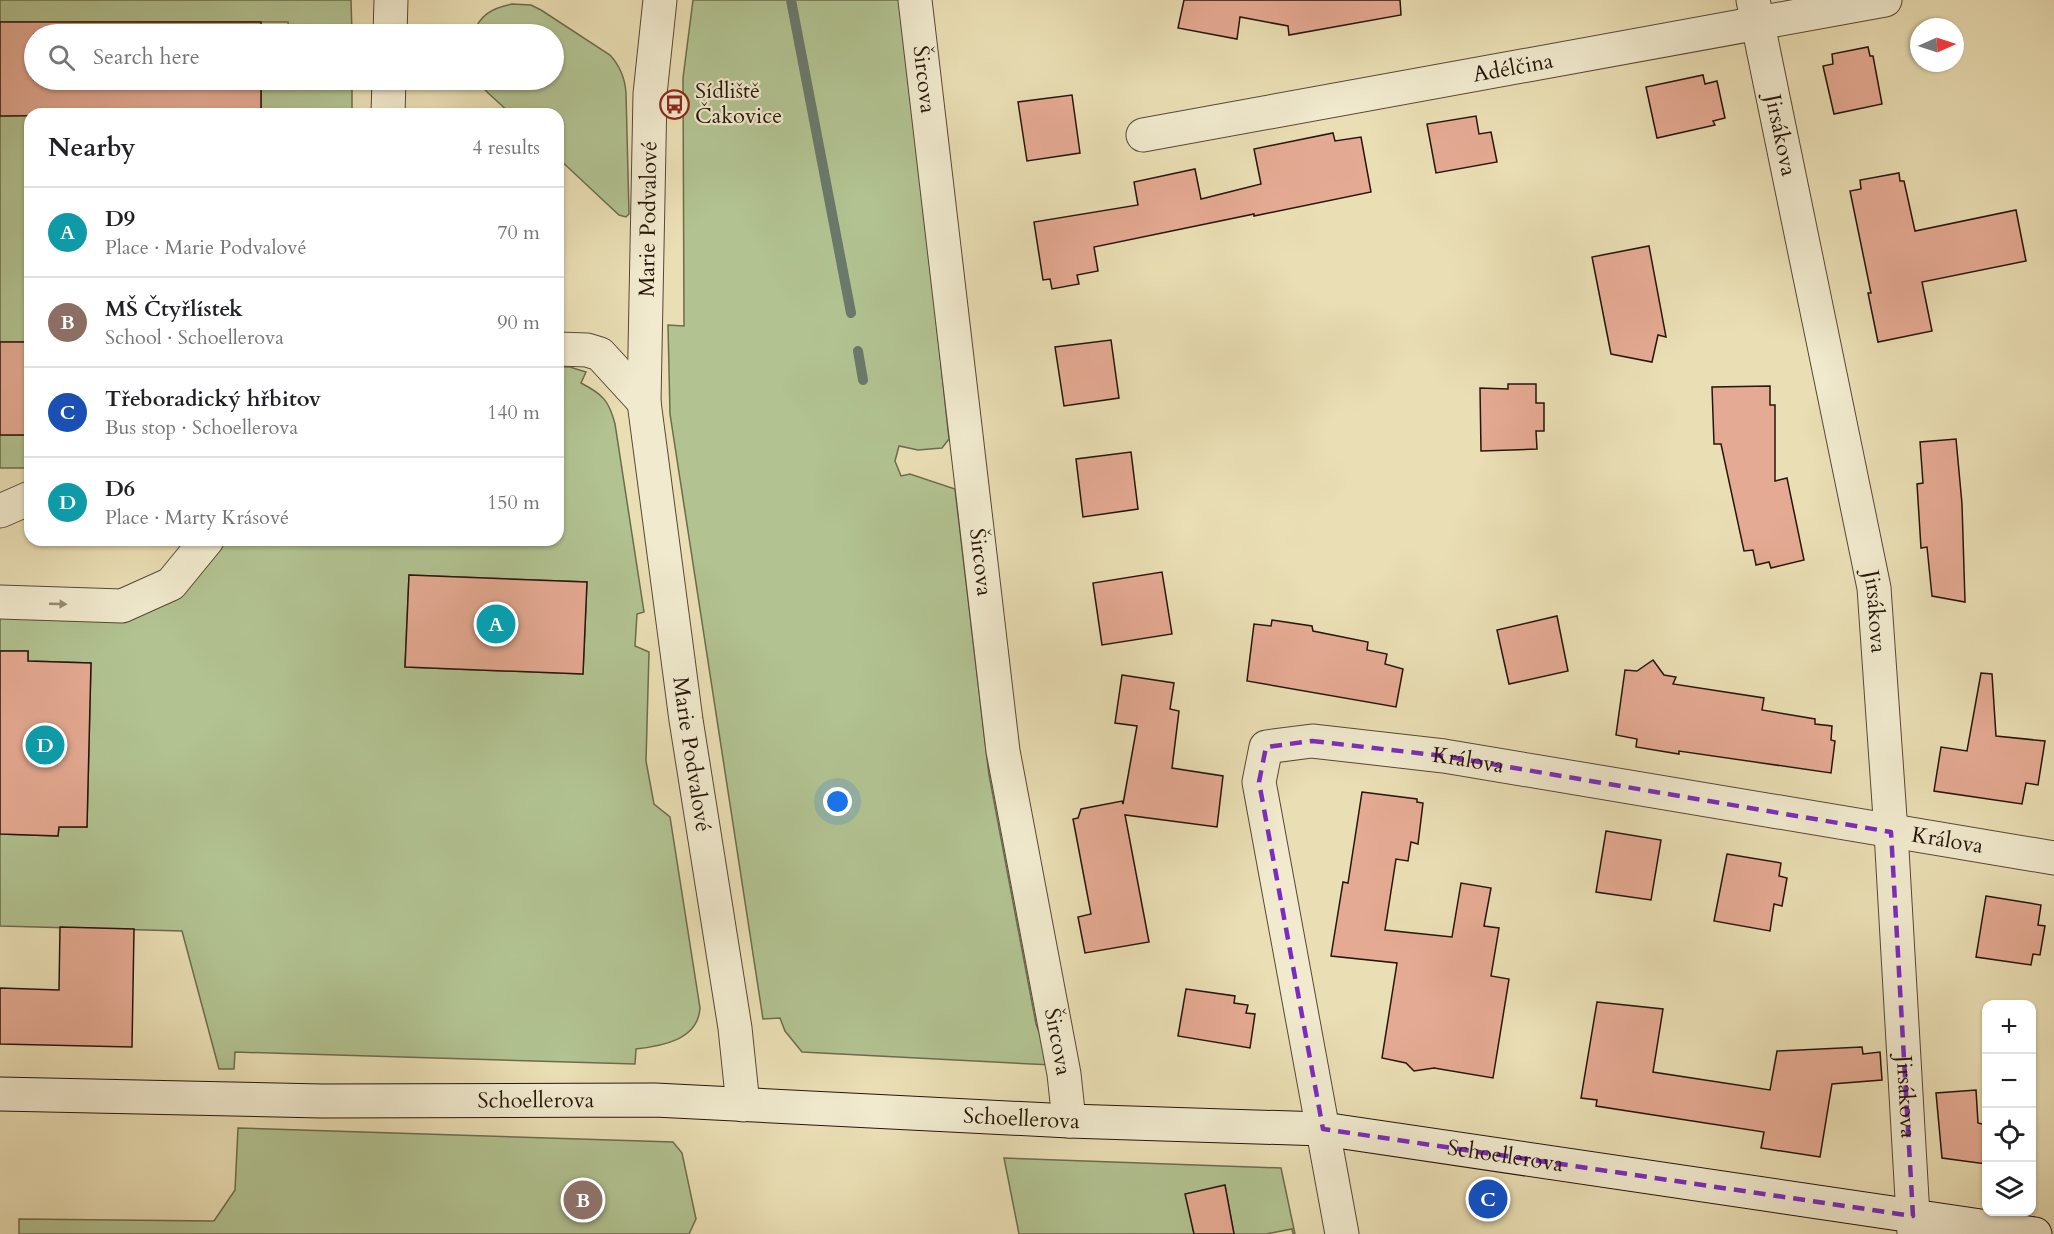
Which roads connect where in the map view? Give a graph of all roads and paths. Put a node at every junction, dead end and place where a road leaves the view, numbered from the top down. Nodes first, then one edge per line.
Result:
1 (391, 0) edge
2 (660, 0) edge
3 (915, 0) edge
4 (1885, 0) edge
5 (1755, 11) edge
6 (390, 24) edge
7 (389, 90) edge
8 (388, 108) edge
9 (1143, 135) dead end
10 (564, 349) edge
11 (644, 402) junction
12 (24, 501) edge
13 (0, 511) edge
14 (202, 546) edge
15 (0, 602) edge
16 (1891, 832) junction
17 (2054, 858) edge
18 (0, 1094) edge
19 (743, 1105) junction
20 (1069, 1121) junction
21 (1323, 1129) junction
22 (1913, 1225) edge
23 (1342, 1234) edge
24 (2035, 1234) edge

1 - 6 street
2 - 11 street, Marie Podvalové
3 - 20 street, Šircova
4 - 5 street, Adélčina
5 - 9 street, Adélčina
5 - 16 street, Jirsákova
7 - 8 street
10 - 11 street
11 - 19 street, Marie Podvalové
12 - 13 street
15 -> 14 street
16 - 17 street, Králova
16 - 21 street, Králova
16 - 22 street, Jirsákova
18 - 19 street, Schoellerova
19 - 20 street, Schoellerova
20 - 21 street, Schoellerova
21 - 22 street, Schoellerova
21 - 23 street
22 - 24 street, Schoellerova

